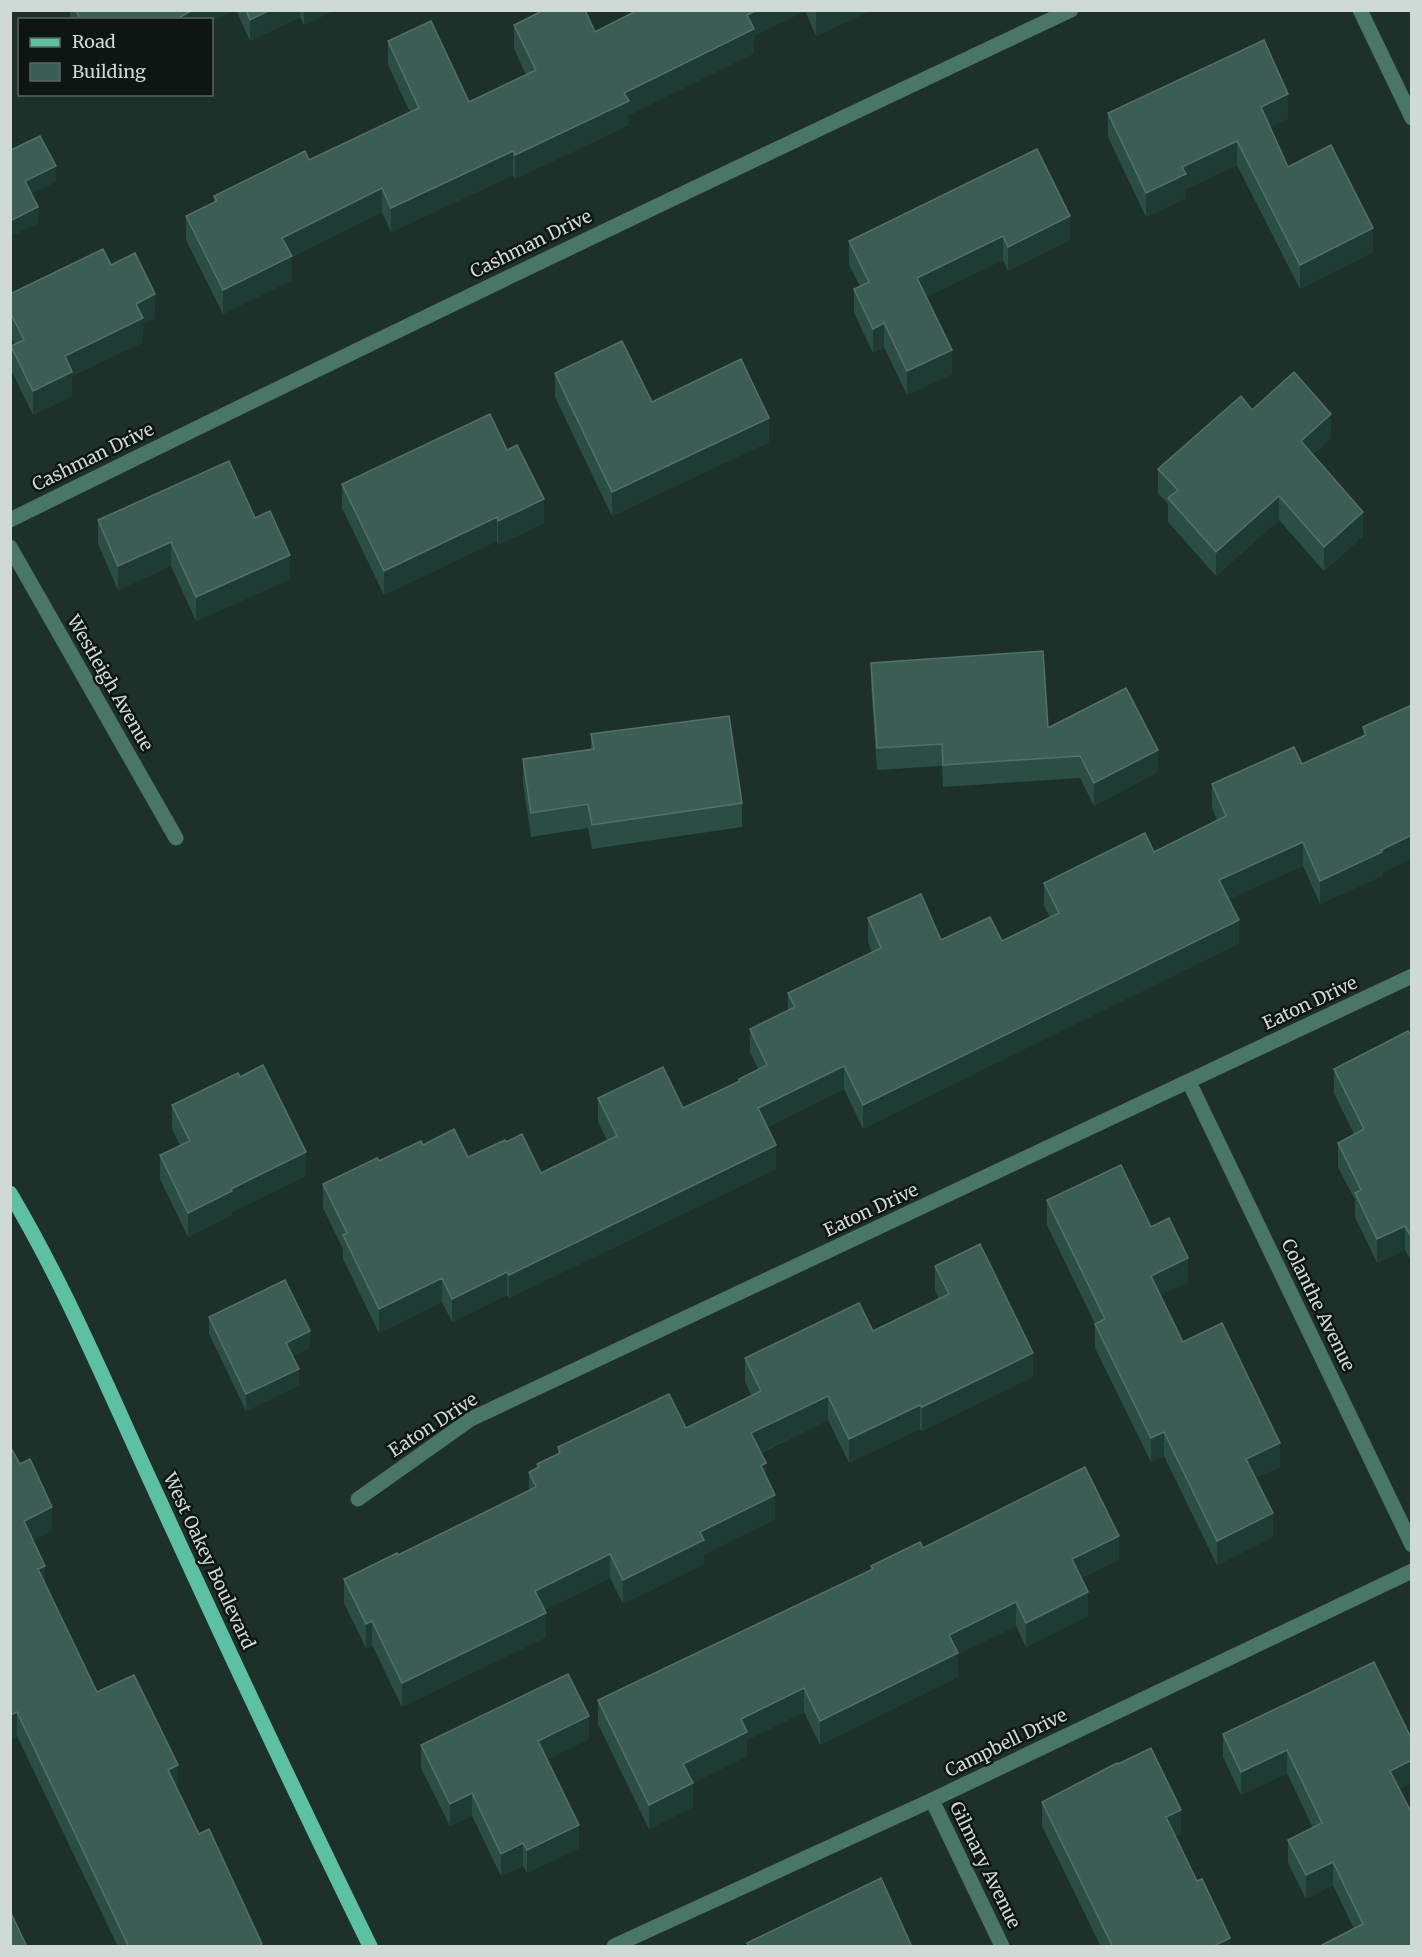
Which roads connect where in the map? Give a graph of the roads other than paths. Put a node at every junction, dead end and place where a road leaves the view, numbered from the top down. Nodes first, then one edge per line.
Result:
1 (1071, 10) edge
2 (1360, 10) edge
3 (1412, 118) edge
4 (10, 520) edge
5 (10, 547) edge
6 (176, 837) dead end
7 (1412, 976) edge
8 (1189, 1082) junction
9 (10, 1192) edge
10 (358, 1499) dead end
11 (1412, 1545) edge
12 (1412, 1570) edge
13 (932, 1800) junction
14 (370, 1947) edge
15 (614, 1947) edge
16 (1002, 1947) edge

1 - 4 street, Cashman Drive
2 - 3 street
5 - 6 street, Westleigh Avenue
7 - 8 street, Eaton Drive
8 - 10 street, Eaton Drive
8 - 11 street, Colanthe Avenue
9 - 14 main road, West Oakey Boulevard
12 - 13 street, Campbell Drive
13 - 15 street, Campbell Drive
13 - 16 street, Gilmary Avenue

